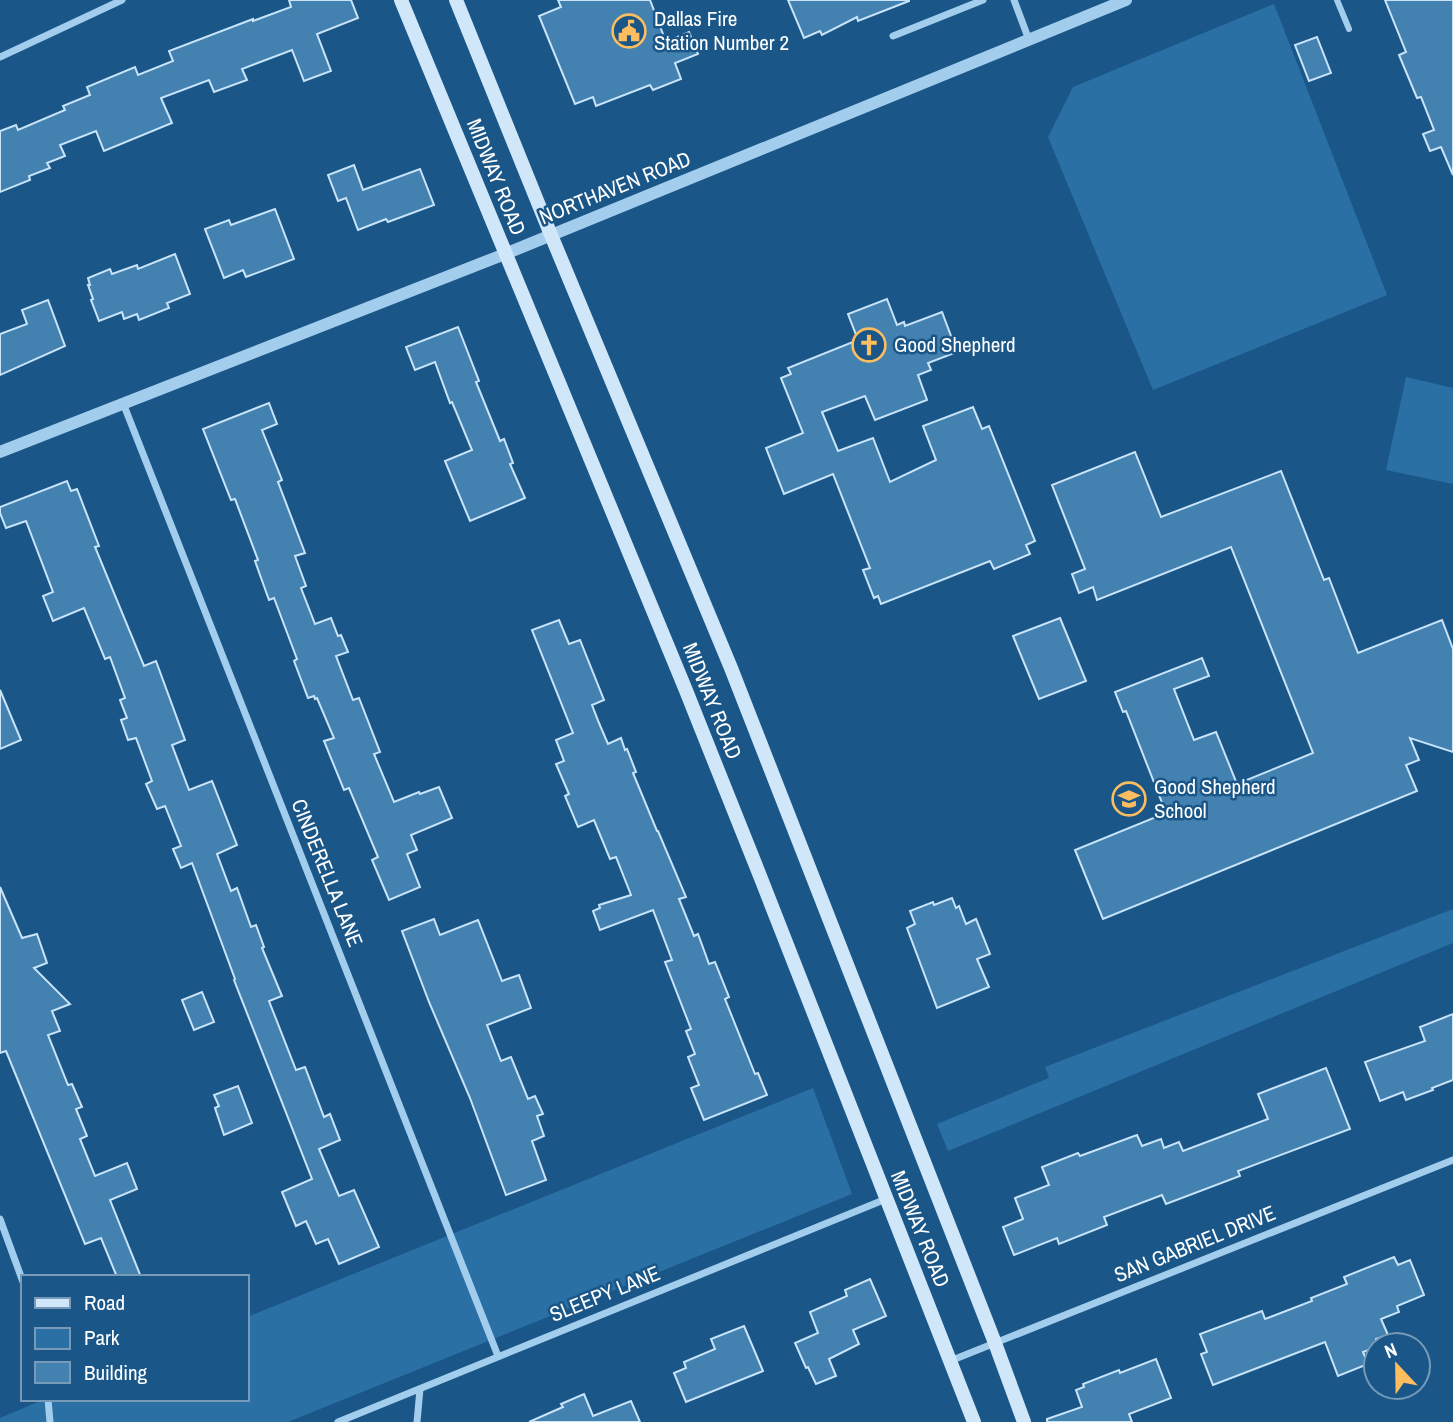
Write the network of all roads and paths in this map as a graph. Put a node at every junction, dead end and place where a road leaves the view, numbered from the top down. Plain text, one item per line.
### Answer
1 (122, 0) edge
2 (401, 0) edge
3 (456, 0) edge
4 (983, 0) edge
5 (1014, 0) edge
6 (1126, 0) edge
7 (1337, 0) edge
8 (1349, 29) dead end
9 (893, 36) dead end
10 (1029, 40) junction
11 (0, 57) edge
12 (551, 235) junction
13 (505, 254) junction
14 (123, 403) junction
15 (0, 452) edge
16 (1453, 1160) edge
17 (886, 1199) junction
18 (0, 1219) edge
19 (21, 1277) edge
20 (995, 1343) junction
21 (498, 1356) junction
22 (950, 1361) junction
23 (419, 1389) junction
24 (48, 1401) edge
25 (50, 1422) edge
26 (338, 1422) edge
27 (417, 1422) edge
28 (974, 1422) edge
29 (1024, 1422) edge

1 - 11 street
2 - 13 main road, MIDWAY ROAD
3 - 12 main road, MIDWAY ROAD
4 - 9 street
5 - 10 street
6 - 10 street, NORTHAVEN ROAD
7 - 8 street
10 - 12 street, NORTHAVEN ROAD
12 - 13 street, NORTHAVEN ROAD
12 - 20 main road, MIDWAY ROAD
13 - 14 street, NORTHAVEN ROAD
13 - 17 main road, MIDWAY ROAD
14 - 15 street, NORTHAVEN ROAD
14 - 21 street, CINDERELLA LANE
16 - 20 street, SAN GABRIEL DRIVE
17 - 21 street, SLEEPY LANE
17 - 22 main road, MIDWAY ROAD
18 - 19 street
20 - 22 street, SAN GABRIEL DRIVE
20 - 29 main road, MIDWAY ROAD
21 - 23 street, SLEEPY LANE
22 - 28 main road, MIDWAY ROAD
23 - 26 street, SLEEPY LANE
23 - 27 street
24 - 25 street

